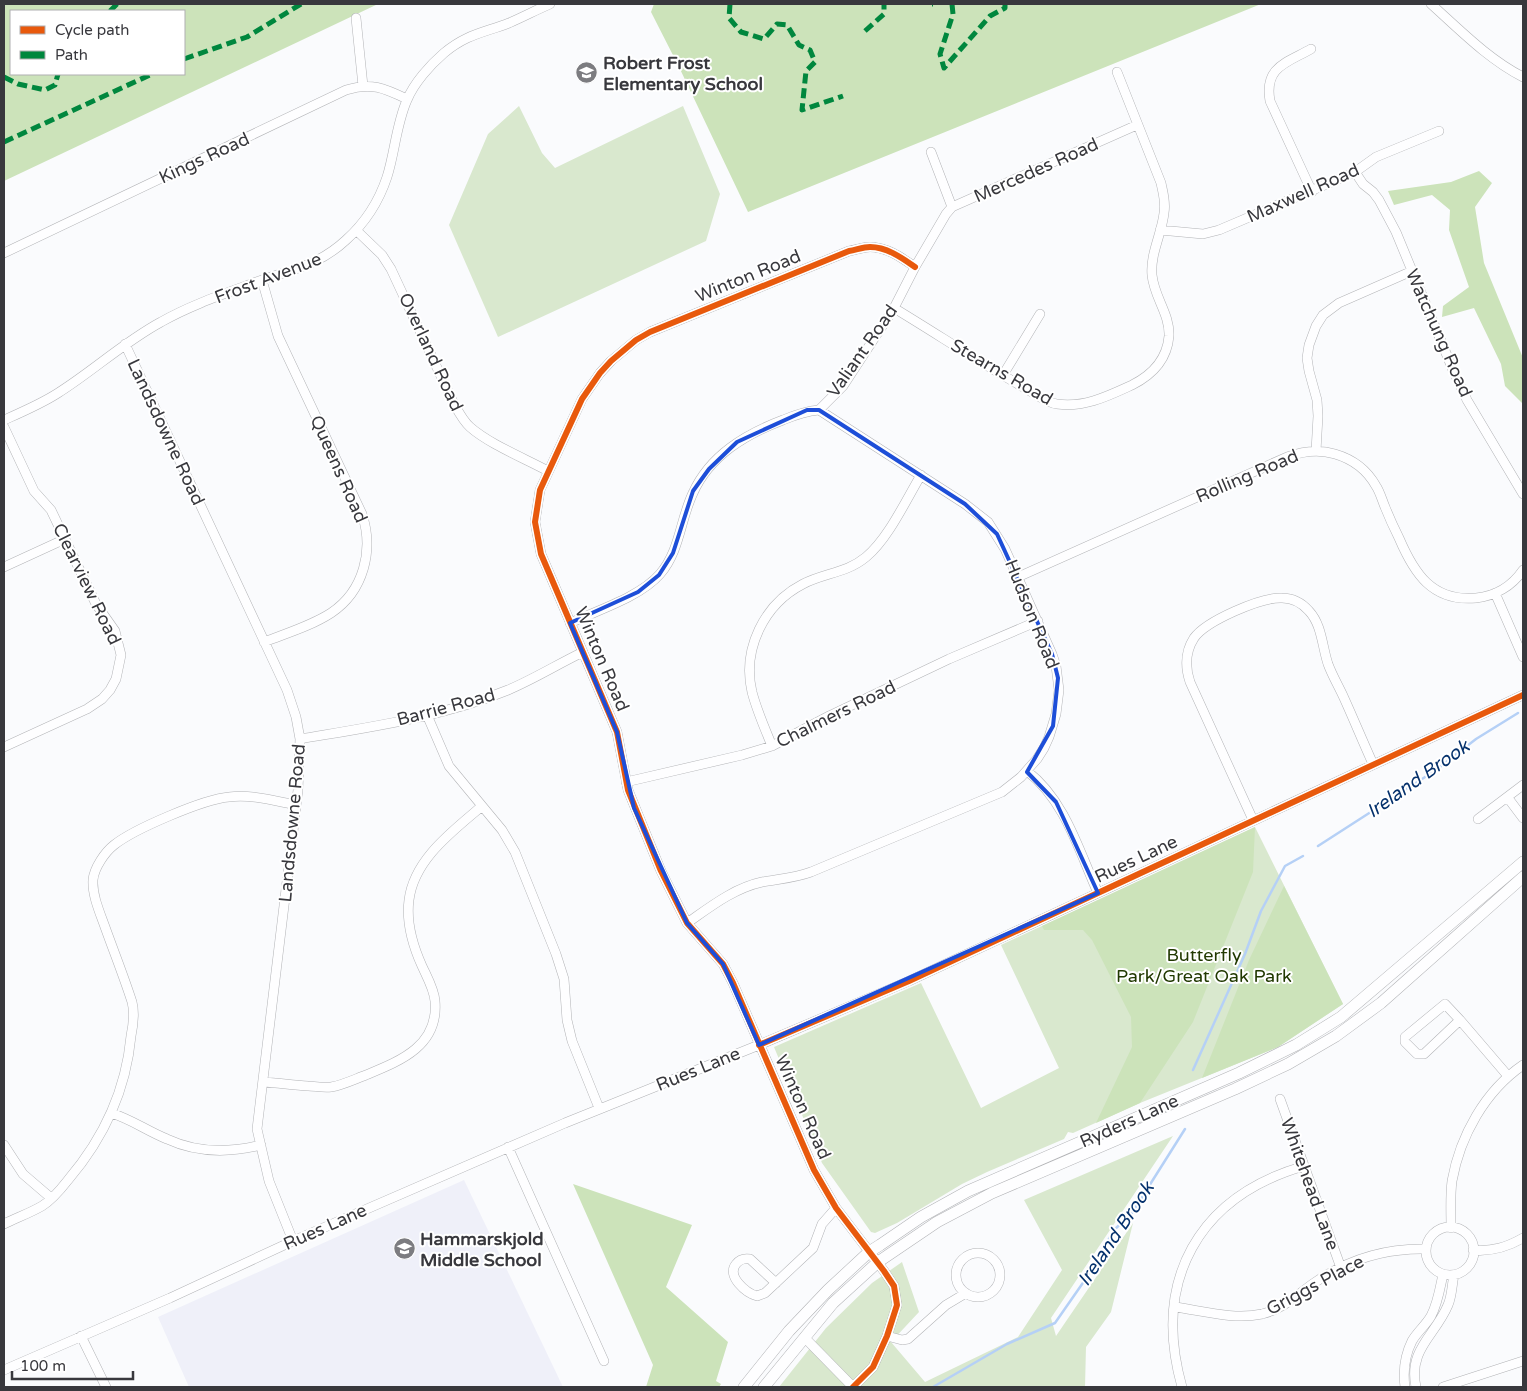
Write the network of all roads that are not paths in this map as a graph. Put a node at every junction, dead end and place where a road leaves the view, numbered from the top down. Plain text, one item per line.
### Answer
1 (550, 4) edge
2 (1431, 4) edge
3 (356, 18) dead end
4 (1311, 49) dead end
5 (1116, 72) dead end
6 (1523, 77) edge
7 (363, 86) junction
8 (407, 99) junction
9 (1137, 125) junction
10 (1439, 131) dead end
11 (930, 152) dead end
12 (1355, 172) junction
13 (1312, 192) junction
14 (952, 207) junction
15 (942, 222) joint
16 (356, 230) junction
17 (1160, 230) junction
18 (4, 253) edge
19 (915, 267) junction
20 (1412, 271) junction
21 (262, 280) junction
22 (894, 308) junction
23 (1040, 314) dead end
24 (125, 344) junction
25 (1004, 375) junction
26 (819, 410) junction
27 (4, 420) edge
28 (4, 427) edge
29 (1316, 451) junction
30 (548, 471) junction
31 (921, 475) junction
32 (1523, 494) edge
33 (65, 539) junction
34 (4, 567) edge
35 (1523, 570) edge
36 (1018, 577) junction
37 (1495, 593) junction
38 (1038, 621) junction
39 (570, 623) junction
40 (264, 642) junction
41 (583, 652) junction
42 (1523, 657) edge
43 (1523, 695) edge
44 (427, 715) junction
45 (300, 739) junction
46 (772, 746) junction
47 (4, 747) edge
48 (1373, 764) junction
49 (1027, 771) junction
50 (626, 782) junction
51 (1523, 785) edge
52 (1508, 798) junction
53 (296, 805) junction
54 (482, 806) junction
55 (1523, 818) edge
56 (1253, 820) junction
57 (1478, 820) dead end
58 (1523, 862) edge
59 (1523, 878) edge
60 (1098, 893) junction
61 (687, 923) junction
62 (1460, 1020) junction
63 (759, 1045) junction
64 (1523, 1065) edge
65 (1508, 1076) junction
66 (263, 1082) junction
67 (1280, 1100) dead end
68 (599, 1108) junction
69 (111, 1113) junction
70 (4, 1145) edge
71 (260, 1145) junction
72 (508, 1147) junction
73 (1304, 1166) junction
74 (51, 1198) junction
75 (836, 1208) junction
76 (4, 1224) edge
77 (1452, 1228) junction
78 (1523, 1238) edge
79 (293, 1241) junction
80 (1426, 1249) junction
81 (1473, 1250) junction
82 (869, 1252) junction
83 (878, 1262) junction
84 (1340, 1268) junction
85 (1443, 1274) junction
86 (1454, 1275) junction
87 (776, 1283) junction
88 (966, 1293) junction
89 (1175, 1307) junction
90 (81, 1336) junction
91 (887, 1336) junction
92 (805, 1338) junction
93 (604, 1361) dead end
94 (1523, 1361) edge
95 (4, 1370) edge
96 (106, 1387) edge
97 (744, 1387) edge
98 (764, 1387) edge
99 (853, 1387) edge
100 (1182, 1387) edge
101 (1405, 1387) edge
102 (1416, 1387) edge
103 (1443, 1387) edge

1 - 8 street, Frost Avenue
2 - 6 street
3 - 7 street
4 - 13 street
5 - 9 street, Stearns Road
7 - 8 street, Kings Road
7 - 18 street, Kings Road
8 - 16 street, Frost Avenue
9 - 14 street, Mercedes Road
9 - 17 street, Stearns Road
10 - 12 street, Maxwell Road
11 - 14 street
12 - 13 street, Maxwell Road
12 - 20 street, Watchung Road
13 - 17 street, Maxwell Road
14 - 15 street, Mercedes Road
15 - 19 street, Valiant Road
16 - 21 street, Frost Avenue
16 - 30 street, Overland Road
17 - 25 street, Stearns Road
19 - 22 street, Valiant Road
19 - 30 street, Winton Road
20 - 29 street
20 - 32 street, Watchung Road
21 - 24 street, Frost Avenue
21 - 40 street, Queens Road
22 - 25 street, Stearns Road
22 - 26 street, Valiant Road
23 - 25 street
24 - 27 street, Frost Avenue
24 - 40 street, Landsdowne Road
26 - 31 street, Hudson Road
26 - 39 street, Valiant Road
28 - 33 street, Clearview Road
29 - 36 street, Rolling Road
29 - 37 street, Rolling Road
30 - 39 street, Winton Road
31 - 36 street, Hudson Road
31 - 46 street
33 - 34 street
33 - 47 street, Clearview Road
35 - 37 street
36 - 38 street, Hudson Road
37 - 42 street
38 - 46 street, Chalmers Road
38 - 49 street, Hudson Road
39 - 41 street, Winton Road
40 - 45 street, Landsdowne Road
41 - 44 street, Barrie Road
41 - 50 street, Winton Road
43 - 48 street, Rues Lane
44 - 45 street, Barrie Road
44 - 54 street
45 - 53 street, Landsdowne Road
46 - 50 street, Chalmers Road
48 - 56 street, Rues Lane
48 - 56 street
49 - 60 street
49 - 61 street, Hudson Road
50 - 61 street, Winton Road
51 - 52 street
52 - 55 street
52 - 57 street
53 - 66 street, Landsdowne Road
53 - 69 street
54 - 66 street
54 - 68 street
56 - 60 street, Rues Lane
58 - 82 main road, Ryders Lane
59 - 83 main road, Ryders Lane
60 - 63 street, Rues Lane
61 - 63 street, Winton Road
62 - 62 street
62 - 65 street
63 - 68 street, Rues Lane
63 - 75 street, Winton Road
64 - 65 street
65 - 77 street
66 - 71 street, Landsdowne Road
67 - 73 street, Whitehead Lane
68 - 72 street, Rues Lane
69 - 71 street
69 - 74 street
70 - 74 street
71 - 79 street, Landsdowne Road
72 - 79 street, Rues Lane
72 - 93 street
73 - 84 street, Whitehead Lane
73 - 89 street
74 - 76 street
75 - 82 street, Winton Road
75 - 87 street
77 - 80 street
77 - 81 street
78 - 81 street
79 - 90 street, Rues Lane
80 - 84 street, Griggs Place
80 - 85 street
81 - 86 street
82 - 83 street, Winton Road
82 - 97 main road, Ryders Lane
83 - 91 street, Winton Road
83 - 92 main road, Ryders Lane
84 - 89 street, Griggs Place
85 - 86 street
85 - 101 street
86 - 102 street
87 - 87 street
88 - 88 street
88 - 91 street
89 - 100 street
90 - 95 street, Rues Lane
90 - 96 street
91 - 99 street, Winton Road
92 - 98 main road, Ryders Lane
92 - 99 street
94 - 103 street

